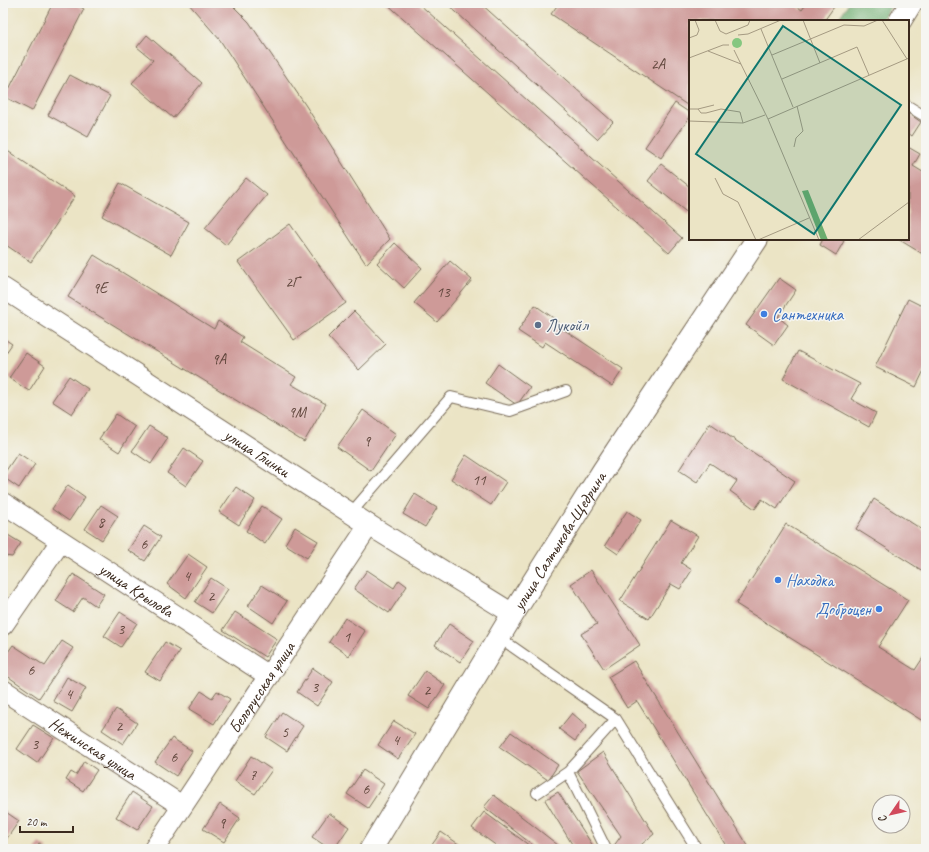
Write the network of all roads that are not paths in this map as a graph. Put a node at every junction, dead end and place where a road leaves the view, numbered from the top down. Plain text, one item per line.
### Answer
1 (911, 3) edge
2 (901, 20) edge
3 (909, 107) edge
4 (926, 117) edge
5 (756, 240) edge
6 (3, 288) edge
7 (566, 391) dead end
8 (3, 503) edge
9 (351, 513) junction
10 (369, 525) junction
11 (61, 541) junction
12 (514, 614) junction
13 (3, 625) edge
14 (500, 638) junction
15 (269, 676) junction
16 (3, 690) edge
17 (616, 719) junction
18 (568, 772) junction
19 (537, 793) dead end
20 (182, 806) junction
21 (154, 849) edge
22 (371, 849) edge
23 (606, 849) edge
24 (697, 849) edge

1 - 2 main road
3 - 4 lane
5 - 12 main road, улица Салтыкова-Щедрина
6 - 9 street, улица Глинки
7 - 9 lane
8 - 11 street, улица Крылова
9 - 10 street, улица Глинки
10 - 12 street, улица Глинки
10 - 15 street, Белорусская улица
11 - 13 street
11 - 15 street, улица Крылова
12 - 14 main road, улица Салтыкова-Щедрина
14 - 17 lane
14 - 22 main road, улица Салтыкова-Щедрина
15 - 20 street, Белорусская улица
16 - 20 street, Нежинская улица
17 - 18 lane
17 - 24 lane
18 - 19 lane
18 - 23 lane
20 - 21 street, Белорусская улица

